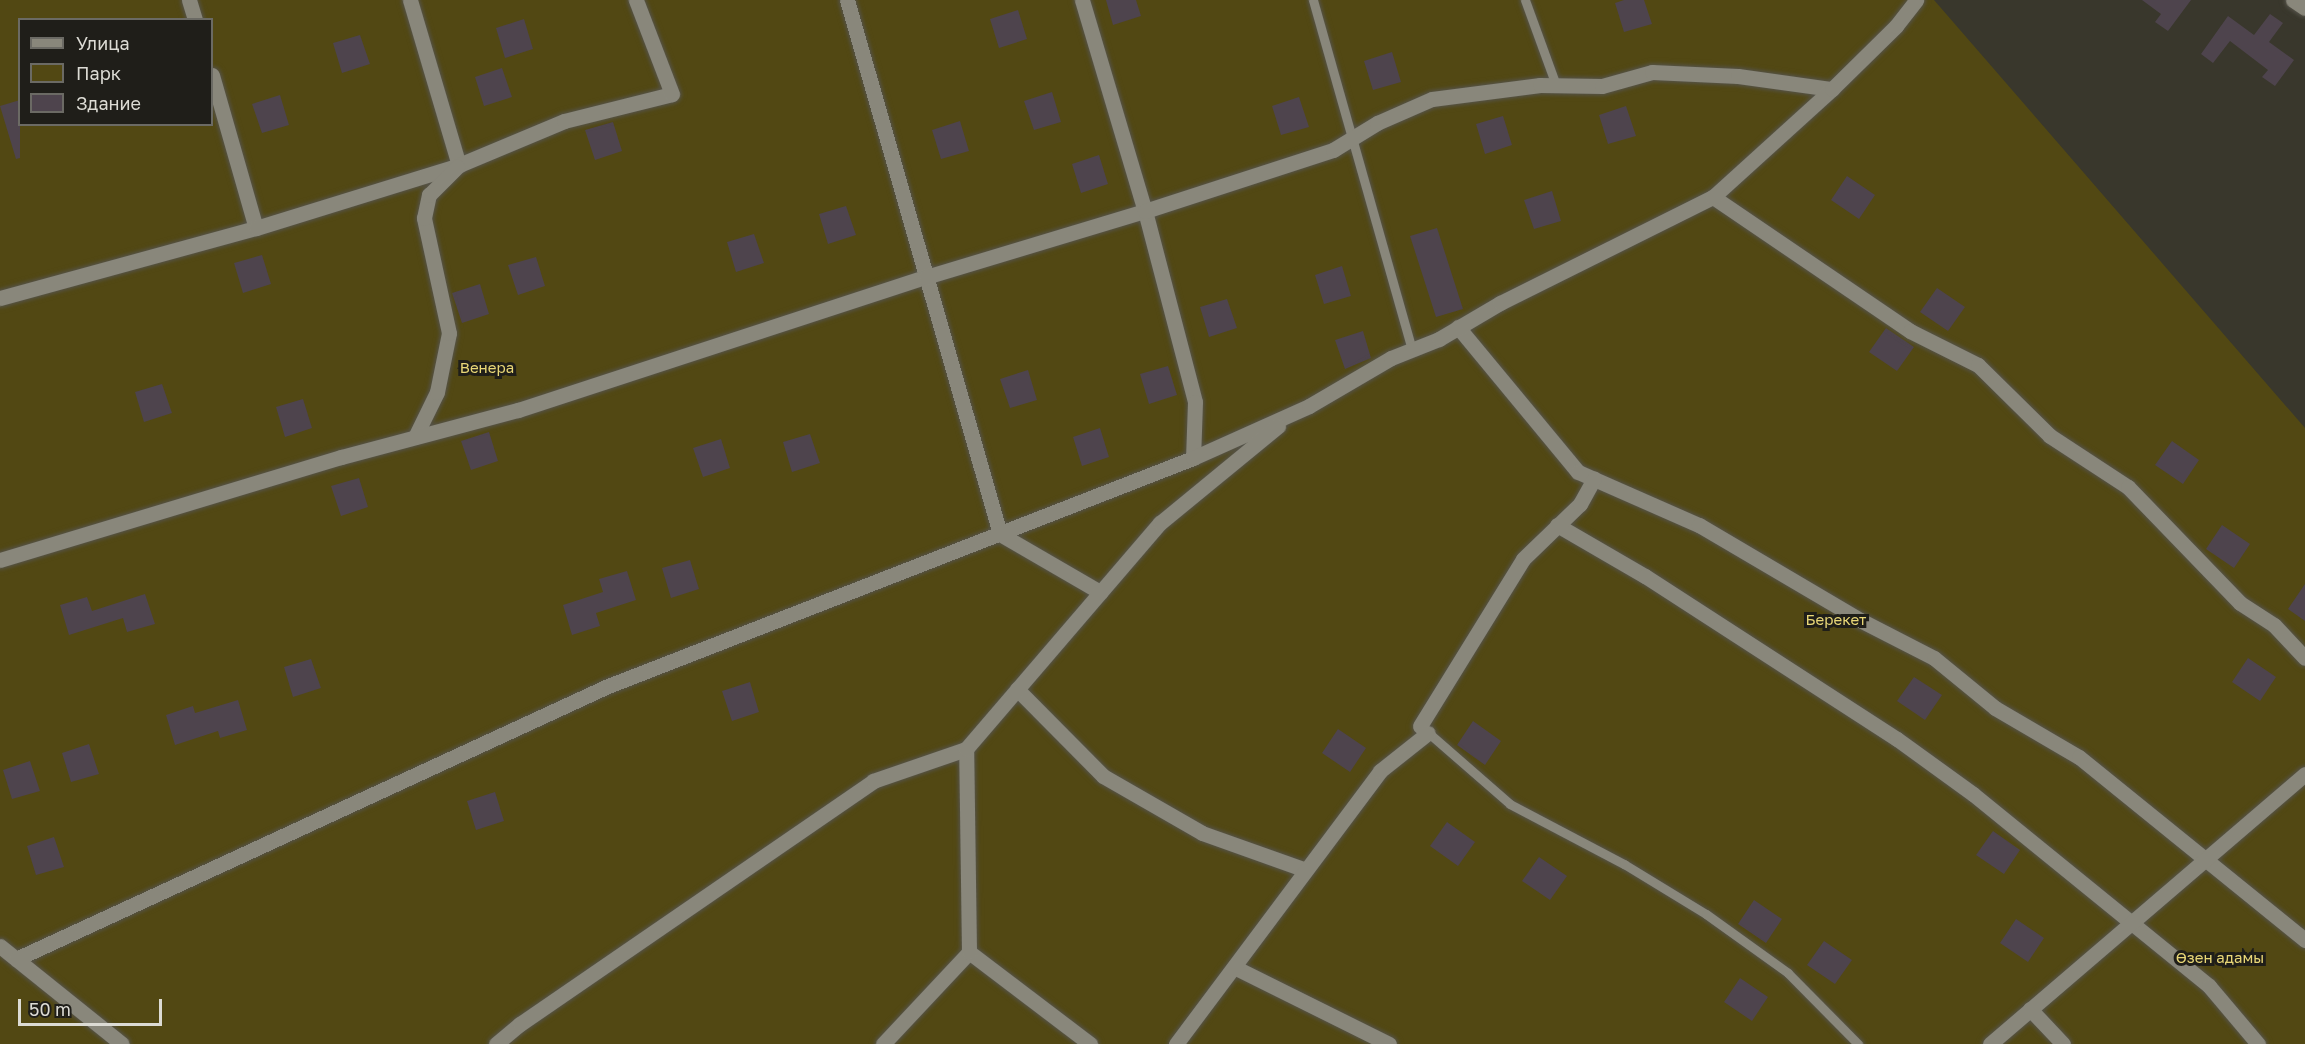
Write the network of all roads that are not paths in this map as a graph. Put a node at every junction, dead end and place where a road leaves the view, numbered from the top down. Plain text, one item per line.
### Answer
1 (189, 0) edge
2 (410, 0) edge
3 (636, 0) edge
4 (847, 0) edge
5 (1082, 0) edge
6 (1313, 0) edge
7 (1525, 0) edge
8 (1916, 0) edge
9 (2293, 0) edge
10 (2305, 8) edge
11 (194, 18) edge
12 (213, 78) edge
13 (1556, 85) junction
14 (1832, 89) junction
15 (1352, 138) junction
16 (459, 165) junction
17 (1713, 197) junction
18 (1145, 211) junction
19 (256, 228) junction
20 (926, 276) junction
21 (0, 298) edge
22 (1458, 327) junction
23 (1412, 350) junction
24 (1295, 412) junction
25 (415, 437) junction
26 (1193, 458) junction
27 (1594, 478) junction
28 (1557, 525) junction
29 (1000, 534) junction
30 (0, 560) edge
31 (1100, 592) junction
32 (2305, 658) edge
33 (1017, 689) junction
34 (1424, 729) junction
35 (966, 749) junction
36 (2305, 774) edge
37 (2205, 859) junction
38 (1306, 870) junction
39 (2132, 921) junction
40 (2305, 940) edge
41 (0, 946) edge
42 (969, 952) junction
43 (16, 959) junction
44 (1234, 967) junction
45 (2030, 1009) junction
46 (122, 1044) edge
47 (496, 1044) edge
48 (883, 1044) edge
49 (1090, 1044) edge
50 (1176, 1044) edge
51 (1389, 1044) edge
52 (1858, 1044) edge
53 (1990, 1044) edge
54 (2063, 1044) edge
55 (2258, 1044) edge

1 - 11 street
2 - 16 street
3 - 16 street
4 - 20 street
5 - 18 street
6 - 15 lane
7 - 13 lane
8 - 14 street
9 - 10 street
12 - 19 street
13 - 14 street
13 - 15 street
14 - 17 street
15 - 18 street
15 - 23 lane
16 - 19 street
16 - 25 street
17 - 22 street
17 - 32 street
18 - 20 street
18 - 26 street
19 - 21 street
20 - 25 street
20 - 29 street
22 - 23 street
22 - 27 street
23 - 24 street
24 - 26 street
24 - 31 street
25 - 30 street
26 - 29 street
27 - 28 street
27 - 37 street
28 - 34 street
28 - 39 street
29 - 31 street
29 - 43 street
31 - 33 street
33 - 35 street
33 - 38 street
34 - 38 street
34 - 52 lane
35 - 42 street
35 - 47 street
36 - 37 street
37 - 39 street
37 - 40 street
38 - 44 street
39 - 45 street
39 - 55 street
41 - 43 street
42 - 48 street
42 - 49 street
43 - 46 street
44 - 50 street
44 - 51 street
45 - 53 street
45 - 54 street

